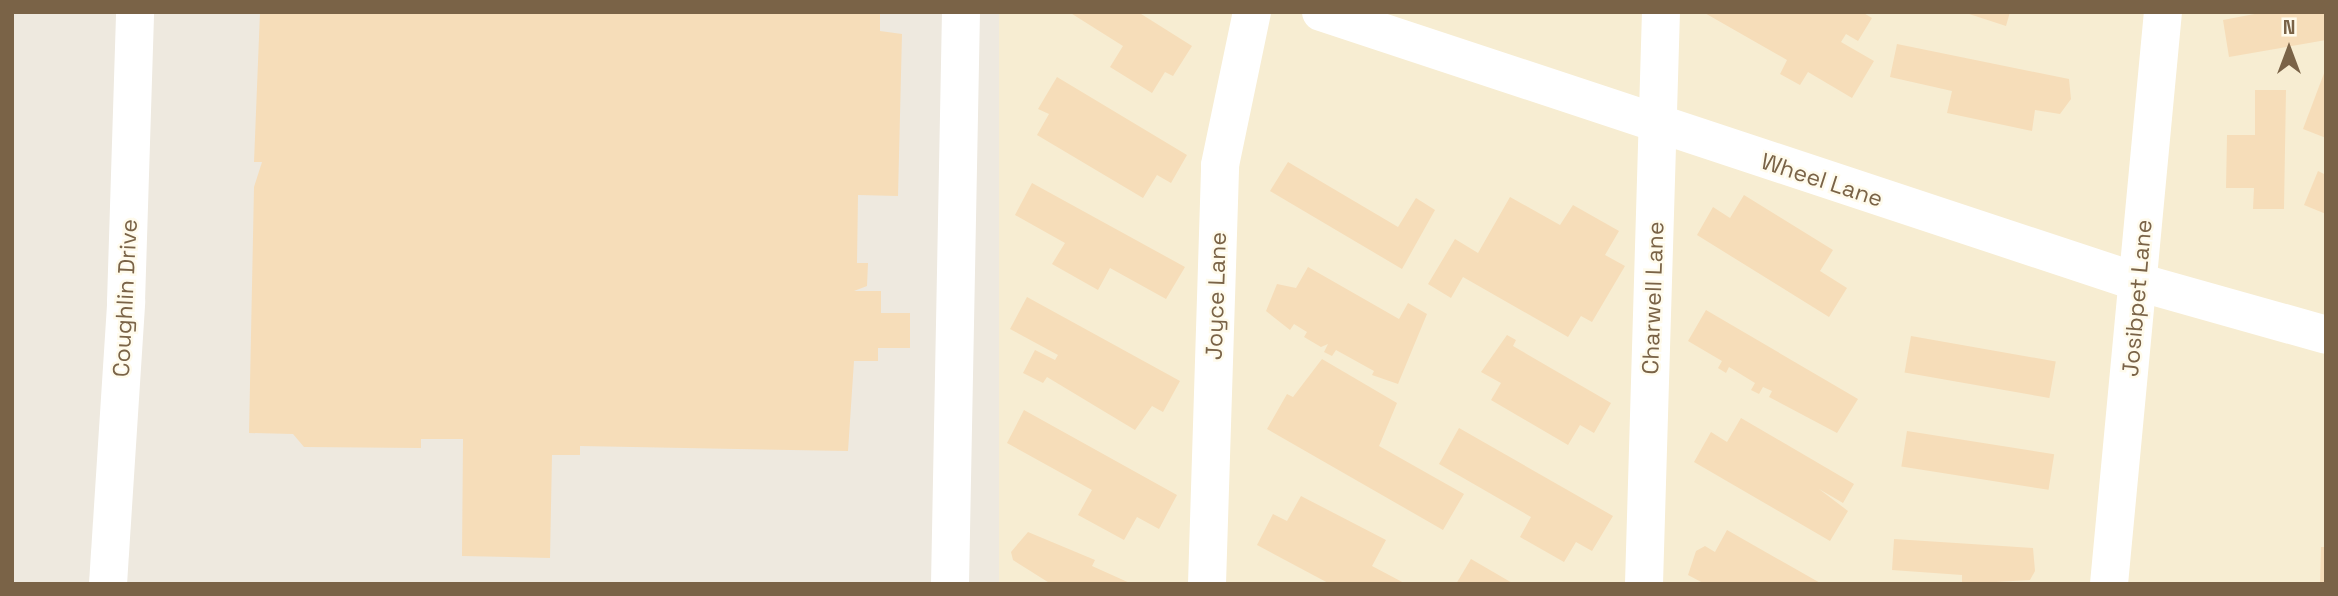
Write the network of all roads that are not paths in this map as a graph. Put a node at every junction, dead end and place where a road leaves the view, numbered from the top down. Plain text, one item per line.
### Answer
1 (135, 12) edge
2 (961, 12) edge
3 (1252, 12) edge
4 (1321, 12) edge
5 (1661, 12) edge
6 (2164, 12) edge
7 (1658, 127) junction
8 (2138, 282) junction
9 (2326, 335) edge
10 (108, 584) edge
11 (950, 584) edge
12 (1208, 584) edge
13 (1644, 584) edge
14 (2109, 584) edge

1 - 10 street, Coughlin Drive
2 - 11 street
3 - 12 street, Joyce Lane
4 - 7 street, Wheel Lane
5 - 7 street, Charwell Lane
6 - 8 street, Josibpet Lane
7 - 8 street, Wheel Lane
7 - 13 street, Charwell Lane
8 - 9 street, Wheel Lane
8 - 14 street, Josibpet Lane

